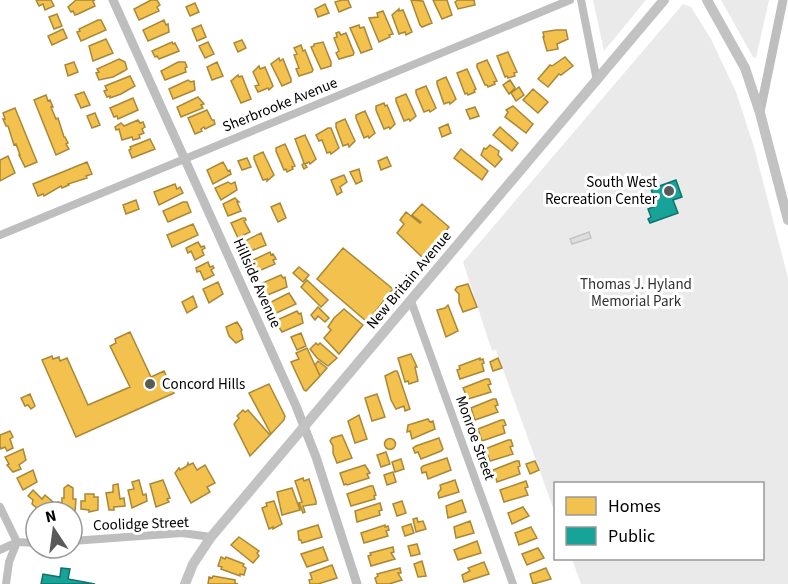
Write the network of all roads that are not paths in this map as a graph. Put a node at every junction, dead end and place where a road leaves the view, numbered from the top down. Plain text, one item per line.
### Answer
1 (113, 0) edge
2 (570, 0) edge
3 (581, 0) edge
4 (664, 0) edge
5 (706, 0) edge
6 (783, 0) edge
7 (597, 81) junction
8 (760, 113) junction
9 (185, 159) junction
10 (788, 220) edge
11 (0, 235) edge
12 (411, 301) junction
13 (304, 426) junction
14 (0, 507) edge
15 (211, 537) junction
16 (84, 540) edge
17 (17, 542) junction
18 (24, 542) edge
19 (0, 550) edge
20 (6, 584) edge
21 (186, 584) edge
22 (357, 584) edge
23 (513, 584) edge

1 - 9 street, Hillside Avenue
2 - 9 street, Sherbrooke Avenue
3 - 7 street
4 - 7 main road, New Britain Avenue
5 - 8 main road
6 - 8 street
7 - 12 main road, New Britain Avenue
8 - 10 main road
9 - 11 street, Sherbrooke Avenue
9 - 13 street, Hillside Avenue
12 - 13 main road, New Britain Avenue
12 - 23 street, Monroe Street
13 - 15 main road, New Britain Avenue
13 - 22 street, Hillside Avenue
14 - 17 street
15 - 16 street, Coolidge Street
15 - 21 main road, New Britain Avenue
17 - 18 street
17 - 19 street
17 - 20 street

